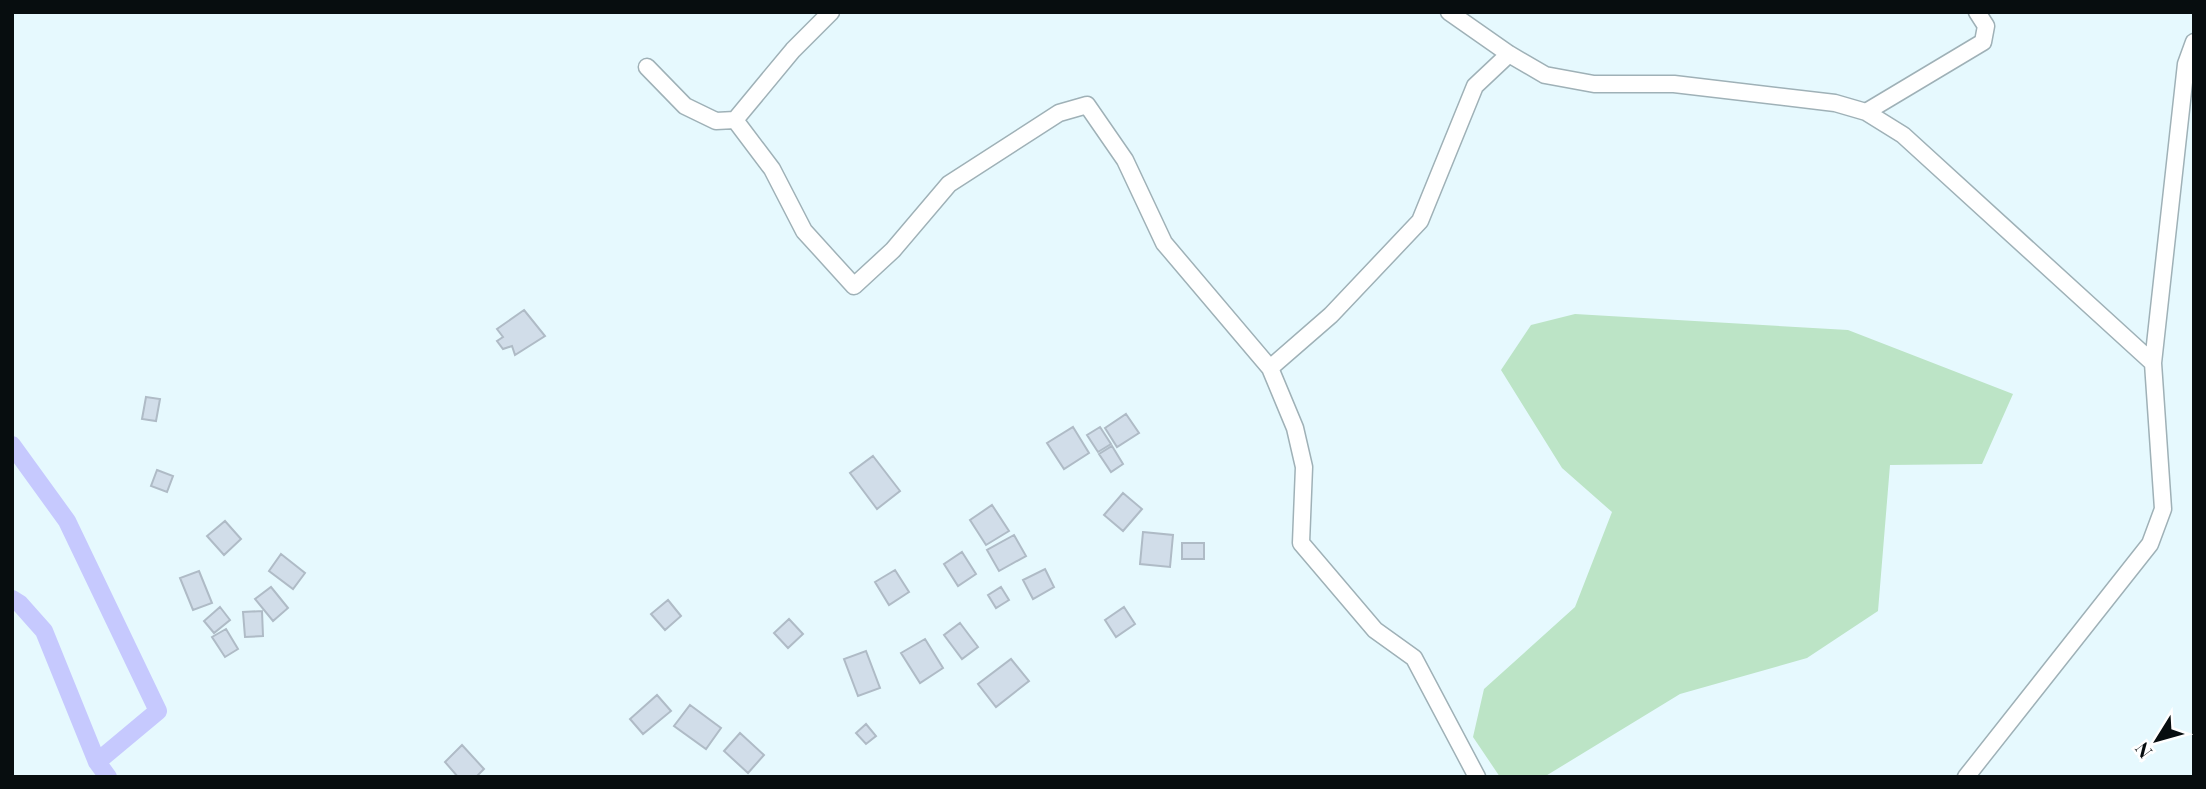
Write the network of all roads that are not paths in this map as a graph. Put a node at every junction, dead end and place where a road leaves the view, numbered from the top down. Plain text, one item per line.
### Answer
1 (831, 12) edge
2 (1449, 12) edge
3 (1977, 12) edge
4 (2194, 42) edge
5 (1508, 54) junction
6 (648, 67) dead end
7 (1866, 112) junction
8 (735, 120) junction
9 (2153, 363) junction
10 (1270, 368) junction
11 (1477, 777) edge
12 (1965, 777) edge

1 - 8 street
2 - 5 street
3 - 7 street
4 - 9 street
5 - 7 street
5 - 10 street
6 - 8 street
7 - 9 street
8 - 10 street
9 - 12 street
10 - 11 street

